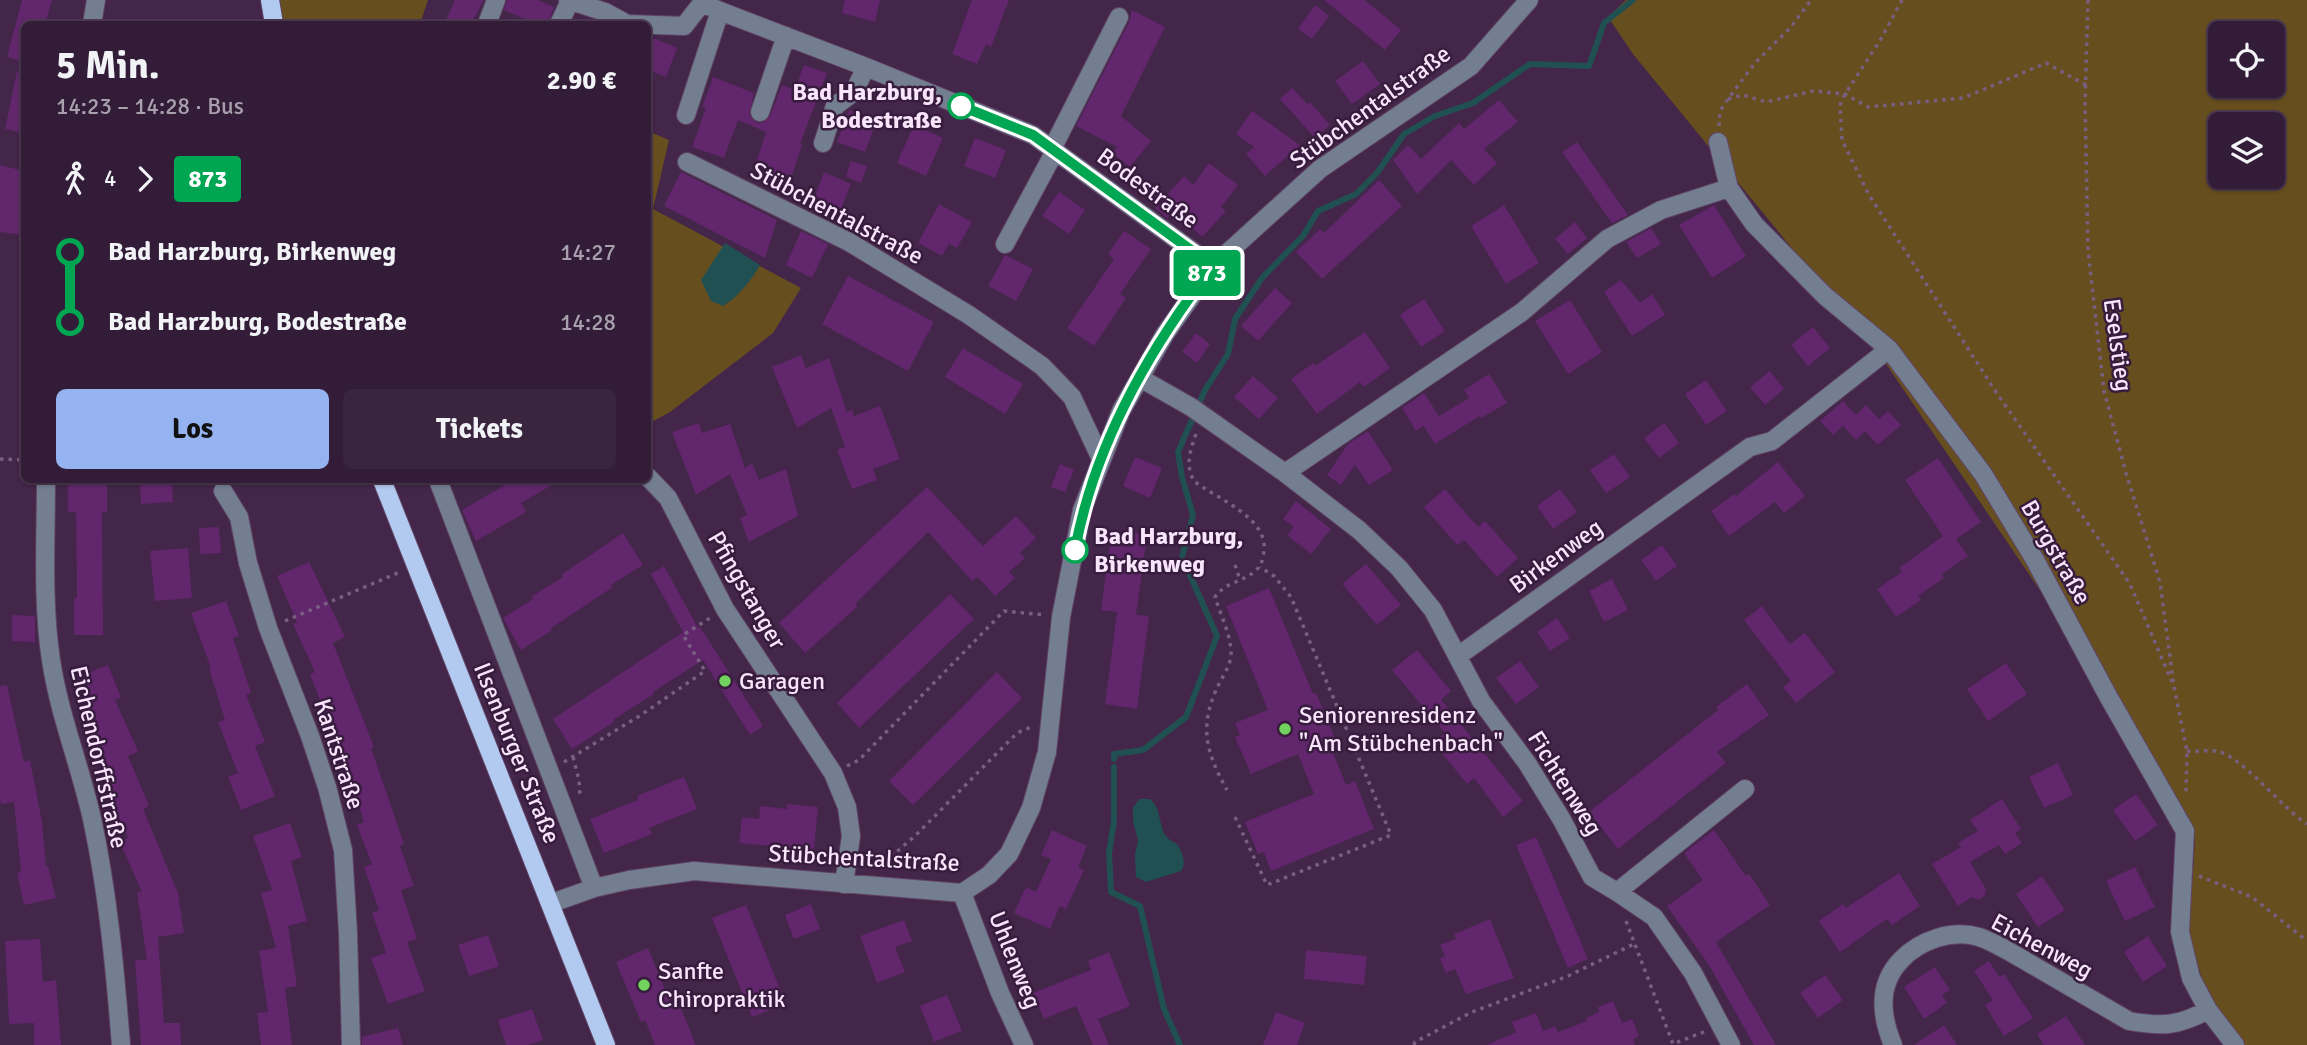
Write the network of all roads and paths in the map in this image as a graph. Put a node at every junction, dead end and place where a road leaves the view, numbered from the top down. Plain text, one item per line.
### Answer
1 (96, 0) edge
2 (270, 0) edge
3 (496, 0) edge
4 (569, 0) edge
5 (1529, 0) edge
6 (1811, 0) edge
7 (1902, 0) edge
8 (2088, 0) edge
9 (702, 2) edge
10 (720, 11) junction
11 (1119, 17) dead end
12 (92, 21) edge
13 (274, 21) edge
14 (488, 21) edge
15 (560, 21) edge
16 (622, 21) edge
17 (651, 25) edge
18 (786, 36) junction
19 (866, 67) junction
20 (2086, 85) junction
21 (1845, 93) junction
22 (1728, 99) junction
23 (760, 112) dead end
24 (686, 115) dead end
25 (1718, 142) joint
26 (822, 143) dead end
27 (1054, 150) junction
28 (687, 162) dead end
29 (1729, 188) junction
30 (1005, 244) dead end
31 (1213, 266) junction
32 (1889, 349) junction
33 (1140, 378) junction
34 (1199, 413) junction
35 (0, 459) edge
36 (1101, 459) junction
37 (21, 460) edge
38 (1285, 473) junction
39 (651, 480) edge
40 (46, 483) edge
41 (383, 483) edge
42 (439, 483) edge
43 (223, 491) dead end
44 (415, 565) junction
45 (1235, 565) dead end
46 (1260, 567) junction
47 (1240, 580) junction
48 (724, 608) junction
49 (1061, 617) junction
50 (268, 628) junction
51 (1458, 656) junction
52 (2174, 687) junction
53 (1052, 718) junction
54 (550, 770) junction
55 (833, 773) junction
56 (1745, 789) dead end
57 (1227, 790) dead end
58 (1235, 817) dead end
59 (2307, 824) edge
60 (2183, 869) junction
61 (850, 885) junction
62 (594, 888) junction
63 (1617, 892) junction
64 (962, 893) junction
65 (552, 904) junction
66 (1629, 932) dead end
67 (2307, 941) edge
68 (1634, 944) junction
69 (2208, 1010) junction
70 (1689, 1038) dead end
71 (121, 1045) edge
72 (351, 1045) edge
73 (607, 1045) edge
74 (1024, 1045) edge
75 (1414, 1045) edge
76 (1731, 1045) edge
77 (1893, 1045) edge
78 (2235, 1045) edge

1 - 12 street
2 - 13 main road
3 - 14 street
4 - 15 street
4 - 16 street
5 - 31 street, Stübchentalstraße
6 - 22 path
7 - 21 path
8 - 20 path, Eselstieg
9 - 10 street, Bodestraße
9 - 17 street
10 - 18 street, Bodestraße
10 - 24 street
11 - 27 street
18 - 19 street, Bodestraße
18 - 23 street
19 - 26 street
19 - 27 street, Bodestraße
20 - 21 path
20 - 52 path, Eselstieg
21 - 22 path
21 - 52 path
22 - 25 path
25 - 29 street, Burgstraße
27 - 30 street
27 - 31 street, Bodestraße
28 - 36 street, Stübchentalstraße
29 - 32 street, Burgstraße
29 - 38 street
31 - 33 street, Stübchentalstraße
32 - 51 street, Birkenweg
32 - 60 street, Burgstraße
33 - 34 street
33 - 36 street, Stübchentalstraße
34 - 38 street
34 - 46 path
35 - 37 path
36 - 49 street, Stübchentalstraße
38 - 51 street
39 - 48 street, Pfingstanger
40 - 71 street, Eichendorffstraße
41 - 44 main road, Ilsenburger Straße
42 - 54 street
43 - 50 street, Kantstraße
44 - 50 path
44 - 65 main road, Ilsenburger Straße
45 - 47 path
46 - 47 path
46 - 58 path
47 - 57 path
48 - 54 path
48 - 55 street, Pfingstanger
49 - 53 street, Stübchentalstraße
49 - 55 path
50 - 72 street, Kantstraße
51 - 63 street, Fichtenweg
52 - 59 path
53 - 61 path
53 - 64 street, Stübchentalstraße
54 - 62 street
55 - 61 street, Pfingstanger
56 - 63 street
60 - 67 path
60 - 69 street, Burgstraße
61 - 62 street, Stübchentalstraße
61 - 64 street, Stübchentalstraße
62 - 65 street, Stübchentalstraße
63 - 76 street, Fichtenweg
64 - 74 street, Uhlenweg
65 - 73 main road, Ilsenburger Straße
66 - 68 path
68 - 70 path
68 - 75 path
69 - 77 street, Eichenweg
69 - 78 street, Burgstraße

